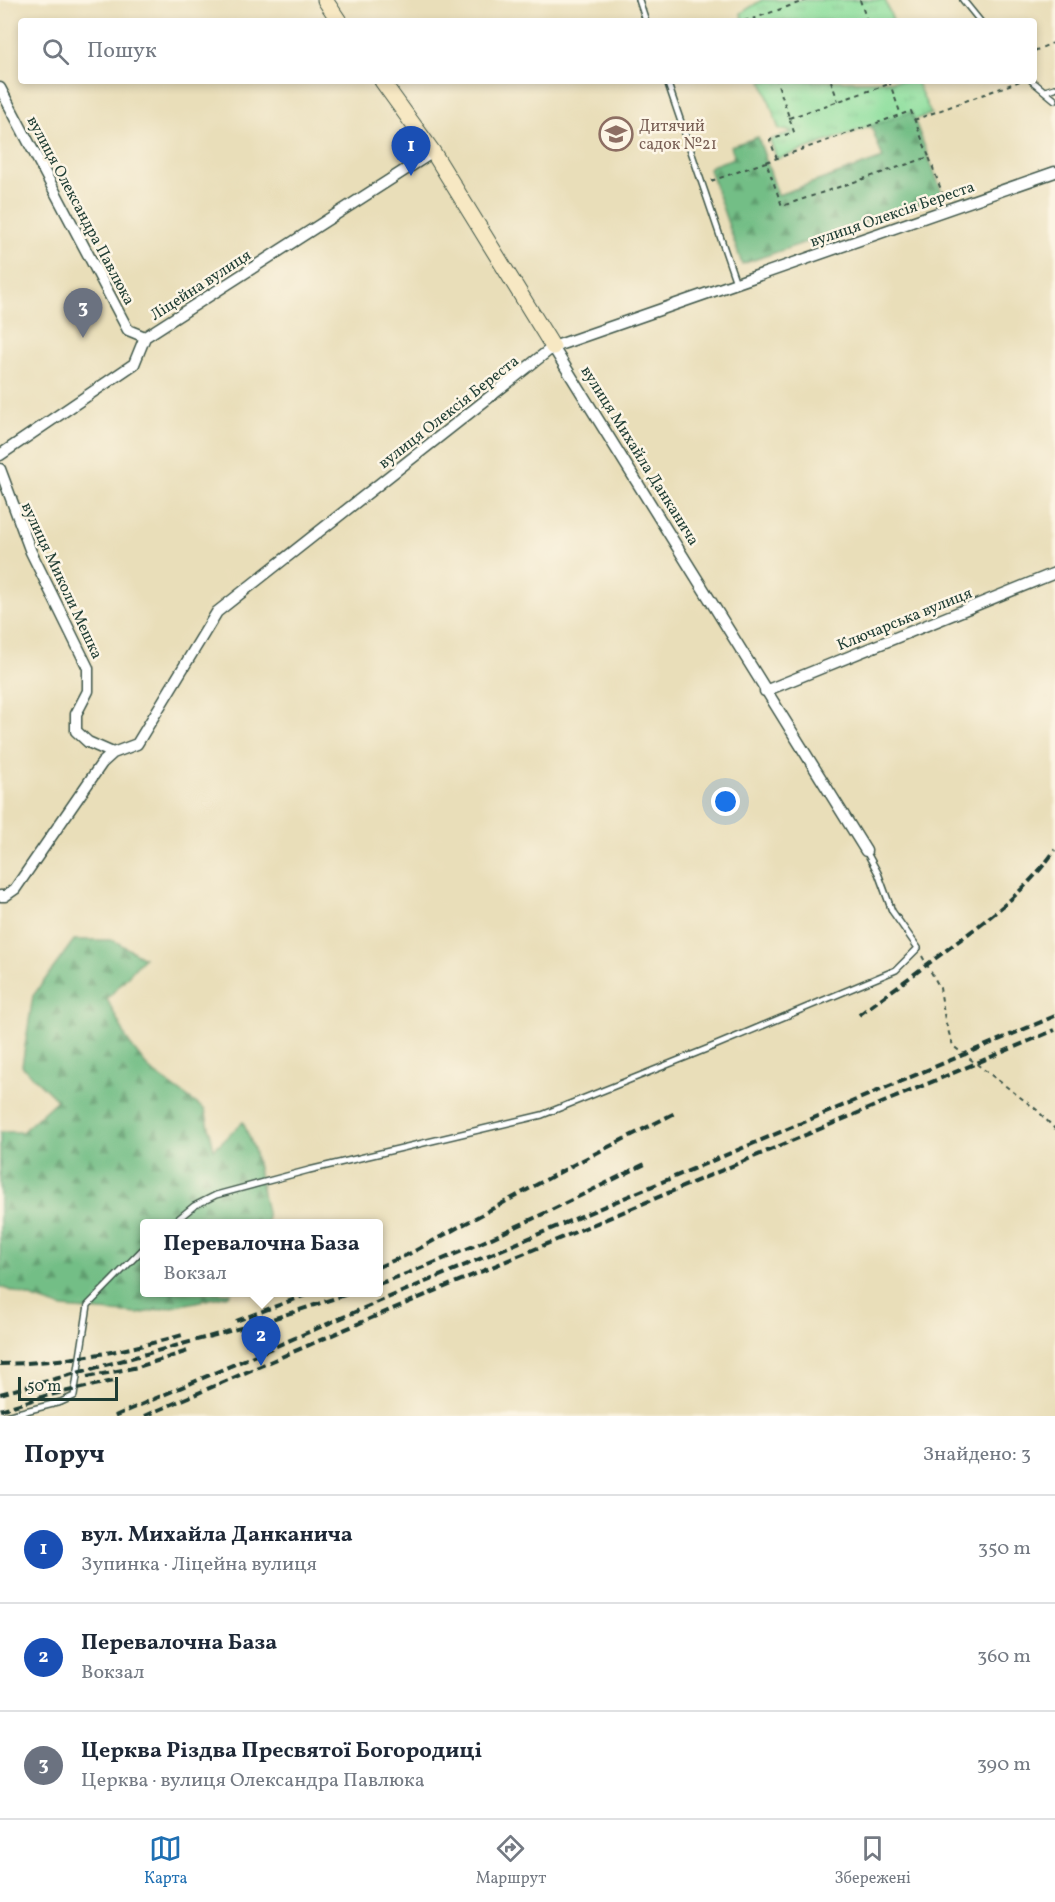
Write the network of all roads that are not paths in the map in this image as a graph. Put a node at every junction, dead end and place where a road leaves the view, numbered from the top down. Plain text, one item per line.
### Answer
1 (325, 0) edge
2 (639, 0) edge
3 (963, 0) edge
4 (337, 18) edge
5 (645, 18) edge
6 (978, 18) edge
7 (384, 84) edge
8 (668, 84) edge
9 (1036, 84) edge
10 (0, 88) edge
11 (1055, 88) edge
12 (1045, 92) junction
13 (1055, 100) edge
14 (433, 152) junction
15 (1055, 172) edge
16 (736, 283) junction
17 (145, 337) junction
18 (553, 347) junction
19 (0, 455) edge
20 (0, 469) edge
21 (1055, 573) edge
22 (765, 691) junction
23 (112, 753) junction
24 (866, 851) joint
25 (0, 896) edge
26 (178, 1219) edge
27 (140, 1252) edge
28 (6, 1416) edge

1 - 4 street
2 - 5 lane
3 - 6 lane
7 - 14 street, вулиця Михайла Данканича
8 - 16 lane
9 - 12 lane
10 - 17 street, вулиця Олександра Павлюка
11 - 12 lane
12 - 13 lane
14 - 17 street, Ліцейна вулиця
14 - 18 street, вулиця Михайла Данканича
15 - 16 street, вулиця Олексія Береста
16 - 18 street, вулиця Олексія Береста
17 - 19 street, Ліцейна вулиця
18 - 22 street, вулиця Михайла Данканича
18 - 23 street, вулиця Олексія Береста
20 - 23 street, вулиця Миколи Мешка
21 - 22 street, Ключарська вулиця
22 - 24 street, вулиця Михайла Данканича
23 - 25 street, вулиця Олексія Береста
24 - 26 lane
27 - 28 lane

